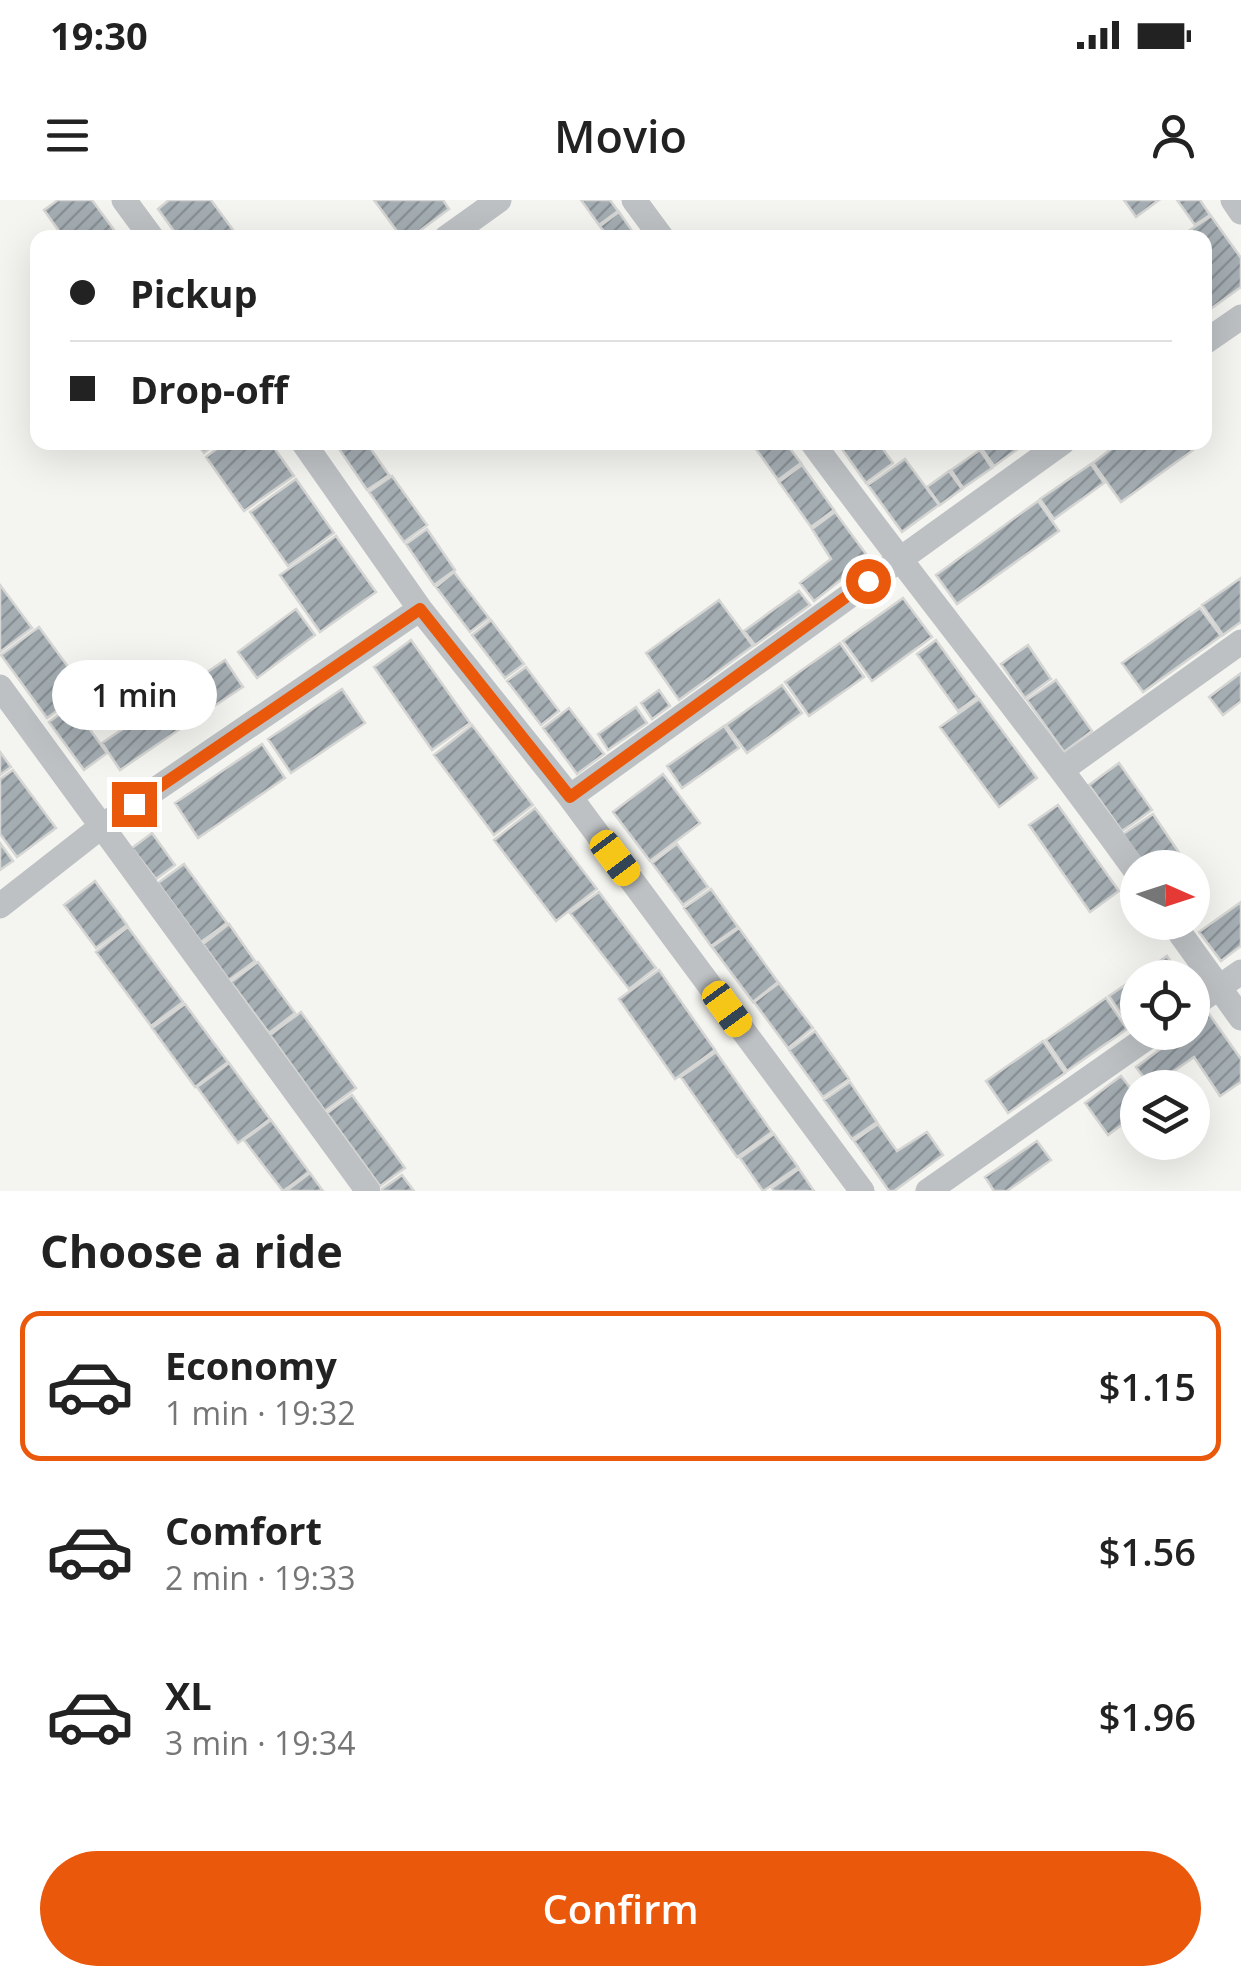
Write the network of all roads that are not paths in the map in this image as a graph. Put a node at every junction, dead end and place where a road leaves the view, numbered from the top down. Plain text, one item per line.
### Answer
1 (124, 200) edge
2 (499, 200) edge
3 (634, 200) edge
4 (1233, 200) edge
5 (469, 208) edge
6 (1241, 212) edge
7 (146, 230) edge
8 (452, 230) edge
9 (656, 230) edge
10 (1241, 317) edge
11 (1212, 337) edge
12 (309, 450) edge
13 (818, 450) edge
14 (1053, 450) edge
15 (898, 560) junction
16 (420, 609) junction
17 (1241, 642) edge
18 (0, 686) edge
19 (1063, 768) junction
20 (570, 797) junction
21 (102, 826) junction
22 (1121, 850) edge
23 (0, 906) edge
24 (1185, 940) edge
25 (1241, 972) edge
26 (1219, 988) junction
27 (1210, 994) edge
28 (1241, 1018) edge
29 (1129, 1050) edge
30 (368, 1191) edge
31 (862, 1191) edge
32 (928, 1191) edge

1 - 7 street
2 - 5 street
3 - 9 street
4 - 6 street
5 - 8 street
10 - 11 street
12 - 16 street
13 - 15 street
14 - 15 street
15 - 19 street
15 - 20 street
16 - 20 street
16 - 21 street
17 - 19 street
18 - 21 street
19 - 22 street
20 - 31 street
21 - 23 street
21 - 30 street
24 - 26 street
25 - 26 street
26 - 27 street
26 - 28 street
29 - 32 street

